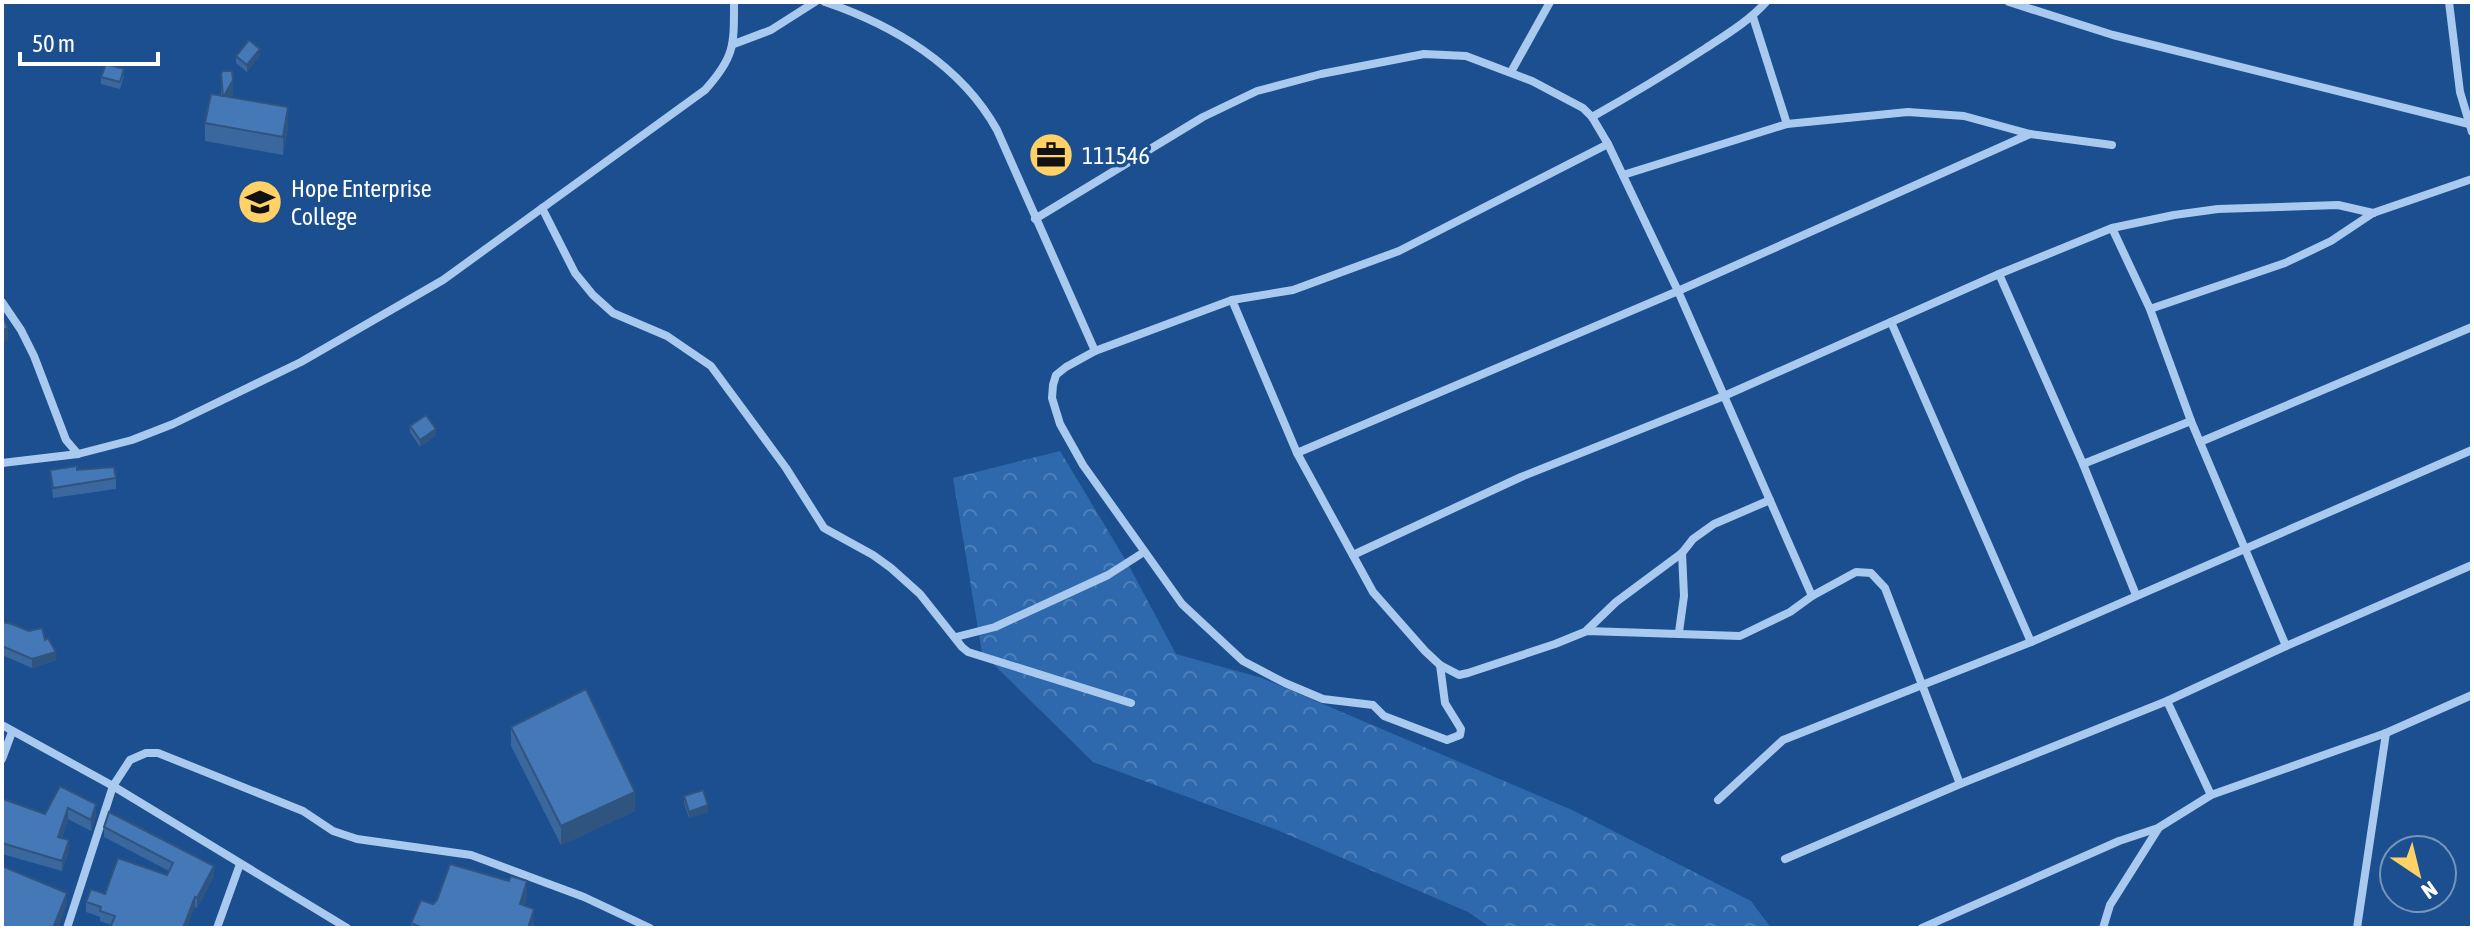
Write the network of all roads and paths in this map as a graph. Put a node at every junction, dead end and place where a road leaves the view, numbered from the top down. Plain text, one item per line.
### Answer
1 (734, 2) edge
2 (815, 2) edge
3 (825, 2) edge
4 (1550, 2) edge
5 (1766, 2) edge
6 (2009, 2) edge
7 (2446, 3) edge
8 (1753, 17) junction
9 (734, 44) junction
10 (1511, 72) junction
11 (1592, 117) junction
12 (1787, 124) junction
13 (2470, 128) edge
14 (2030, 134) junction
15 (1608, 144) junction
16 (2112, 145) dead end
17 (1623, 175) junction
18 (2472, 179) edge
19 (542, 208) junction
20 (2373, 213) junction
21 (1035, 219) junction
22 (2112, 228) junction
23 (1999, 274) junction
24 (1678, 291) junction
25 (1232, 300) junction
26 (2, 302) edge
27 (2150, 309) junction
28 (1891, 322) junction
29 (2472, 327) edge
30 (1095, 351) junction
31 (1724, 396) junction
32 (2191, 421) junction
33 (2200, 442) junction
34 (2472, 450) edge
35 (1297, 453) junction
36 (78, 454) junction
37 (2, 463) edge
38 (2083, 464) junction
39 (1770, 500) junction
40 (2246, 548) junction
41 (1144, 552) junction
42 (1682, 553) junction
43 (1353, 555) junction
44 (2472, 565) edge
45 (2136, 595) junction
46 (1812, 596) junction
47 (1587, 631) junction
48 (1679, 632) junction
49 (956, 637) junction
50 (2031, 642) junction
51 (2286, 646) junction
52 (1440, 665) junction
53 (1923, 686) junction
54 (2472, 695) edge
55 (2167, 701) junction
56 (1131, 703) dead end
57 (2, 725) edge
58 (12, 732) junction
59 (2386, 733) junction
60 (2, 759) edge
61 (1960, 784) junction
62 (113, 786) junction
63 (2211, 795) junction
64 (1718, 800) dead end
65 (2158, 828) junction
66 (1785, 859) dead end
67 (240, 864) junction
68 (67, 928) edge
69 (217, 928) edge
70 (347, 928) edge
71 (650, 928) edge
72 (1922, 928) edge
73 (2103, 928) edge
74 (2357, 928) edge

1 - 9 street
2 - 9 street
3 - 21 street
4 - 10 street
5 - 8 street
6 - 13 street
7 - 13 street
8 - 11 street
8 - 12 street
9 - 19 street
10 - 11 street
10 - 21 street
11 - 15 street
12 - 14 street
12 - 17 street
14 - 16 street
14 - 24 street
15 - 17 street
15 - 25 street
17 - 24 street
18 - 20 street
19 - 36 street
19 - 49 street
20 - 22 street
20 - 27 street
21 - 30 street
22 - 23 street
22 - 27 street
23 - 28 street
23 - 38 street
24 - 31 street
24 - 35 street
25 - 30 street
25 - 35 street
26 - 36 street
27 - 32 street
28 - 31 street
28 - 50 street
29 - 33 street
30 - 41 street
31 - 39 street
31 - 43 street
32 - 33 street
32 - 38 street
33 - 40 street
34 - 40 street
35 - 43 street
36 - 37 street
38 - 45 street
39 - 42 street
39 - 46 street
40 - 45 street
40 - 51 street
41 - 49 street
41 - 52 street
42 - 47 street
42 - 48 street
43 - 52 street
44 - 51 street
45 - 50 street
46 - 48 street
46 - 53 street
47 - 48 street
47 - 52 street
49 - 56 street
50 - 53 street
51 - 55 street
53 - 61 street
53 - 64 street
54 - 59 street
55 - 61 street
55 - 63 street
57 - 58 street
58 - 60 street
58 - 62 street
59 - 63 street
59 - 74 street
61 - 66 street
62 - 67 street
62 - 68 street
62 - 71 street
63 - 65 street
65 - 72 street
65 - 73 street
67 - 69 street
67 - 70 street

